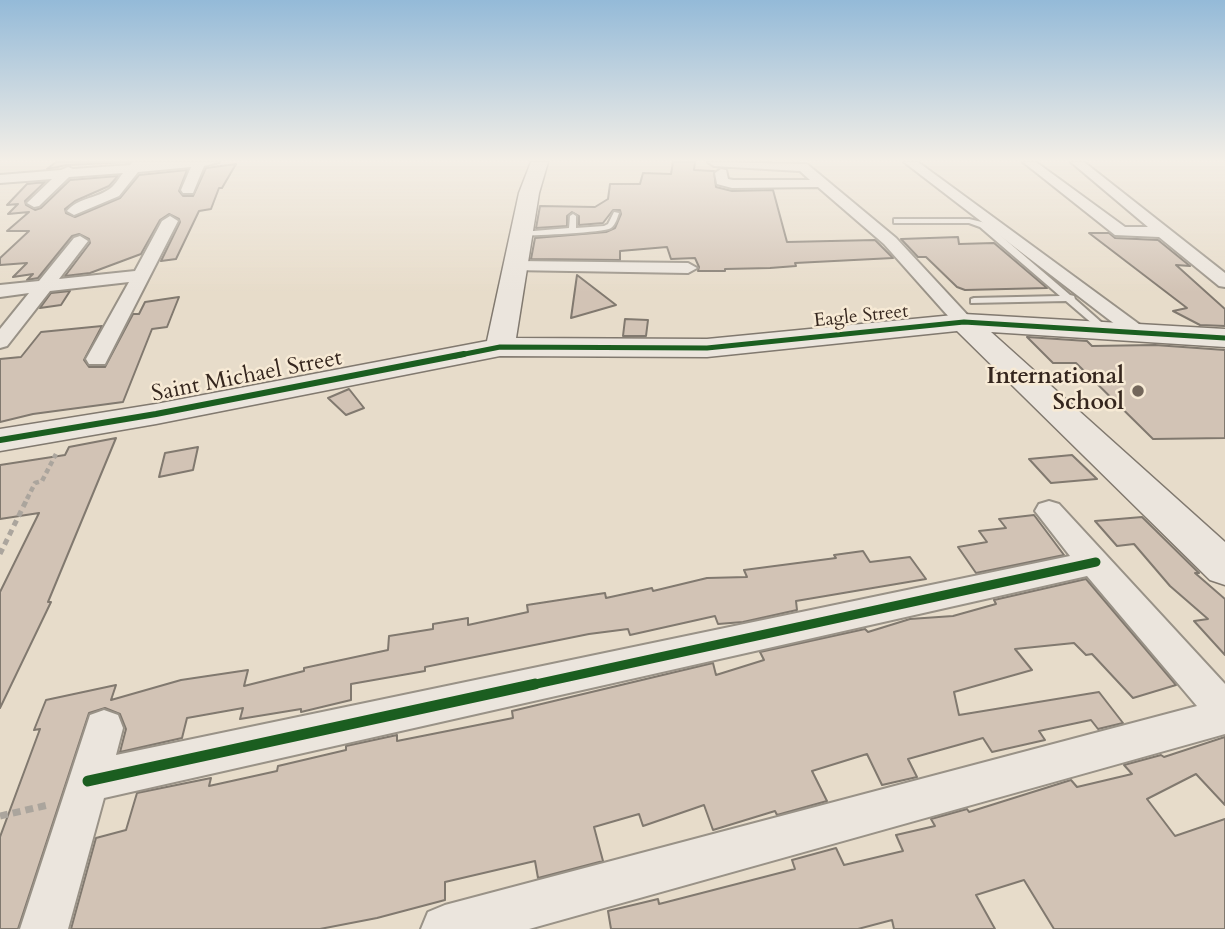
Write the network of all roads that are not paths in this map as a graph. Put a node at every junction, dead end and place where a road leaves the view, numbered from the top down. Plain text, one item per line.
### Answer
1 (82, 205) edge
2 (527, 205) edge
3 (847, 205) edge
4 (968, 205) edge
5 (1086, 205) edge
6 (1132, 205) edge
7 (74, 211) dead end
8 (616, 213) dead end
9 (573, 216) dead end
10 (170, 221) dead end
11 (897, 221) dead end
12 (572, 232) junction
13 (1165, 232) junction
14 (523, 234) junction
15 (80, 241) dead end
16 (517, 266) junction
17 (688, 268) dead end
18 (139, 276) junction
19 (1225, 282) edge
20 (45, 286) junction
21 (0, 291) edge
22 (1071, 298) junction
23 (969, 311) junction
24 (1104, 329) junction
25 (1136, 331) junction
26 (1225, 338) edge
27 (0, 342) edge
28 (500, 347) junction
29 (97, 359) dead end
30 (0, 440) edge
31 (1049, 511) dead end
32 (1217, 554) edge
33 (1096, 562) junction
34 (1225, 711) edge
35 (1225, 716) edge
36 (104, 728) dead end
37 (85, 789) junction
38 (44, 929) edge
39 (445, 929) edge

1 - 7 street
2 - 14 street
3 - 23 street
4 - 25 street
5 - 13 street
6 - 13 street
8 - 12 lane
9 - 12 lane
10 - 18 street
11 - 22 lane
12 - 14 lane
13 - 19 street
14 - 16 street
15 - 20 street
16 - 17 street
16 - 28 street
18 - 20 street
18 - 29 street
20 - 21 street
20 - 27 street
22 - 23 lane
22 - 24 lane
23 - 24 street, Eagle Street
23 - 28 street, Eagle Street
23 - 32 street
24 - 25 street, Eagle Street
25 - 26 street, Eagle Street
28 - 30 street, Saint Michael Street
31 - 33 street
33 - 34 street
33 - 37 street
35 - 39 street
36 - 37 street
37 - 38 street

